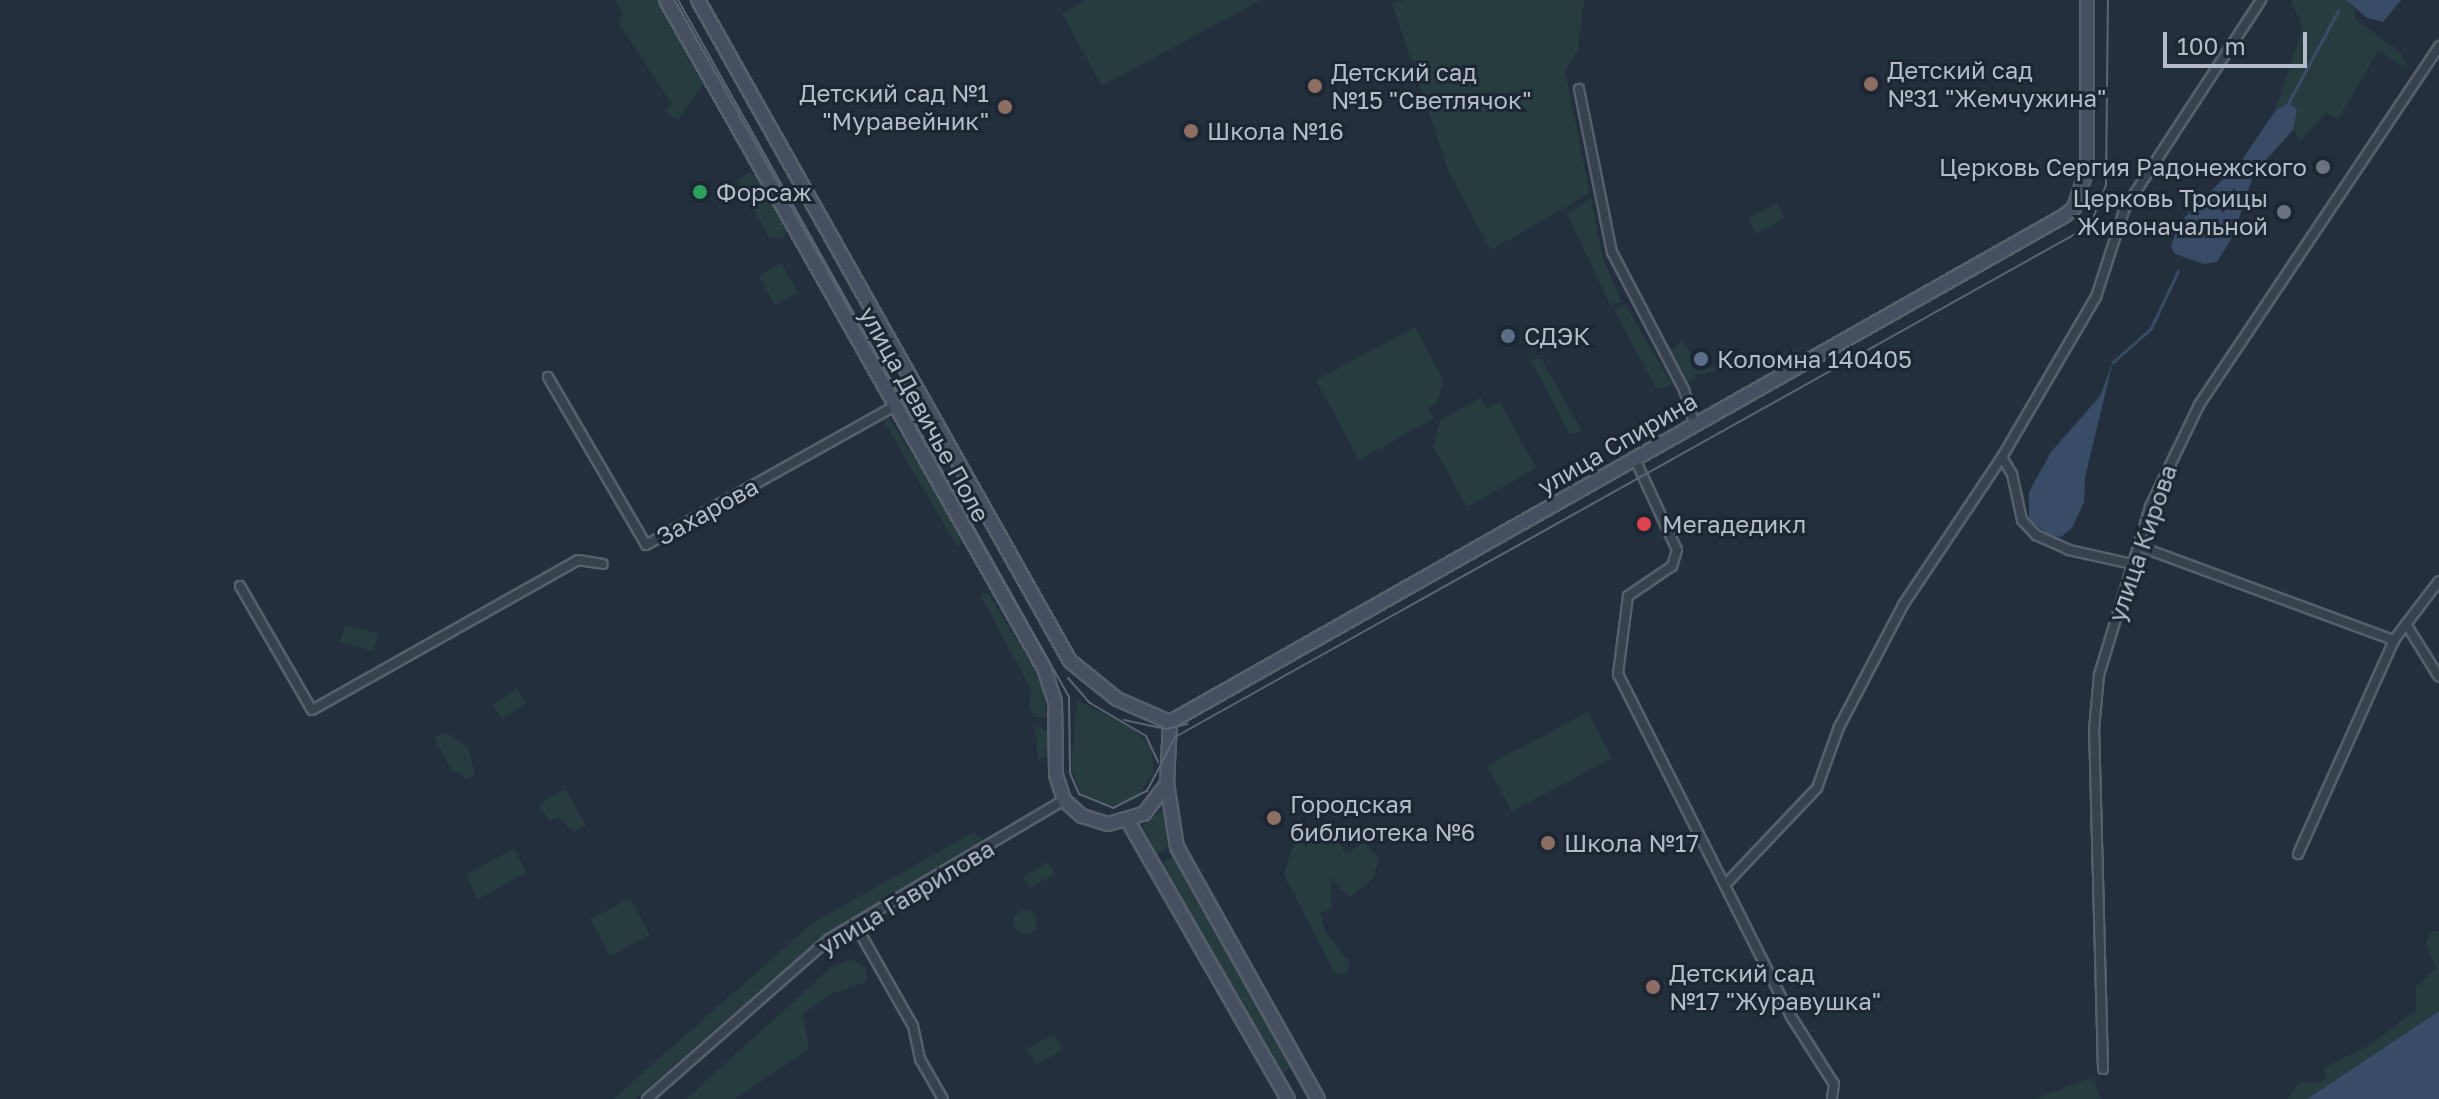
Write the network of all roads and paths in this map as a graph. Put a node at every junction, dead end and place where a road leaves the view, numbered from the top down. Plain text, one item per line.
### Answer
1 (666, 0) edge
2 (698, 0) edge
3 (2087, 0) edge
4 (2261, 0) edge
5 (2439, 46) edge
6 (1579, 89) dead end
7 (548, 377) dead end
8 (895, 406) junction
9 (1694, 423) junction
10 (1634, 457) junction
11 (2002, 457) junction
12 (2138, 546) junction
13 (603, 564) dead end
14 (2132, 564) junction
15 (2439, 581) edge
16 (240, 586) dead end
17 (2406, 624) junction
18 (2394, 640) junction
19 (2439, 677) edge
20 (1170, 722) junction
21 (1167, 783) junction
22 (1064, 800) junction
23 (1128, 821) junction
24 (2298, 854) dead end
25 (1725, 885) junction
26 (855, 924) junction
27 (1300, 1066) junction
28 (2103, 1069) dead end
29 (1277, 1079) junction
30 (647, 1099) edge
31 (943, 1099) edge
32 (1288, 1099) edge
33 (1318, 1099) edge
34 (1832, 1099) edge

1 - 8 main road, улица Девичье Поле
2 - 20 main road, улица Девичье Поле
3 - 9 main road, улица Спирина
4 - 11 street
5 - 12 street, улица Кирова
6 - 9 street
7 - 8 street, Захарова
8 - 22 main road, улица Девичье Поле
9 - 10 main road, улица Спирина
10 - 20 main road, улица Спирина
10 - 25 street
11 - 14 street
11 - 25 street
12 - 14 street, улица Кирова
12 - 18 street
13 - 16 street
14 - 28 street, улица Кирова
15 - 17 street
17 - 18 street
17 - 19 street
18 - 24 street
20 - 21 main road
21 - 23 main road
21 - 27 main road
22 - 23 main road
22 - 26 street, улица Гаврилова
23 - 29 main road
25 - 34 street
26 - 30 street, улица Гаврилова
26 - 31 street
27 - 29 main road
27 - 33 main road
29 - 32 main road

